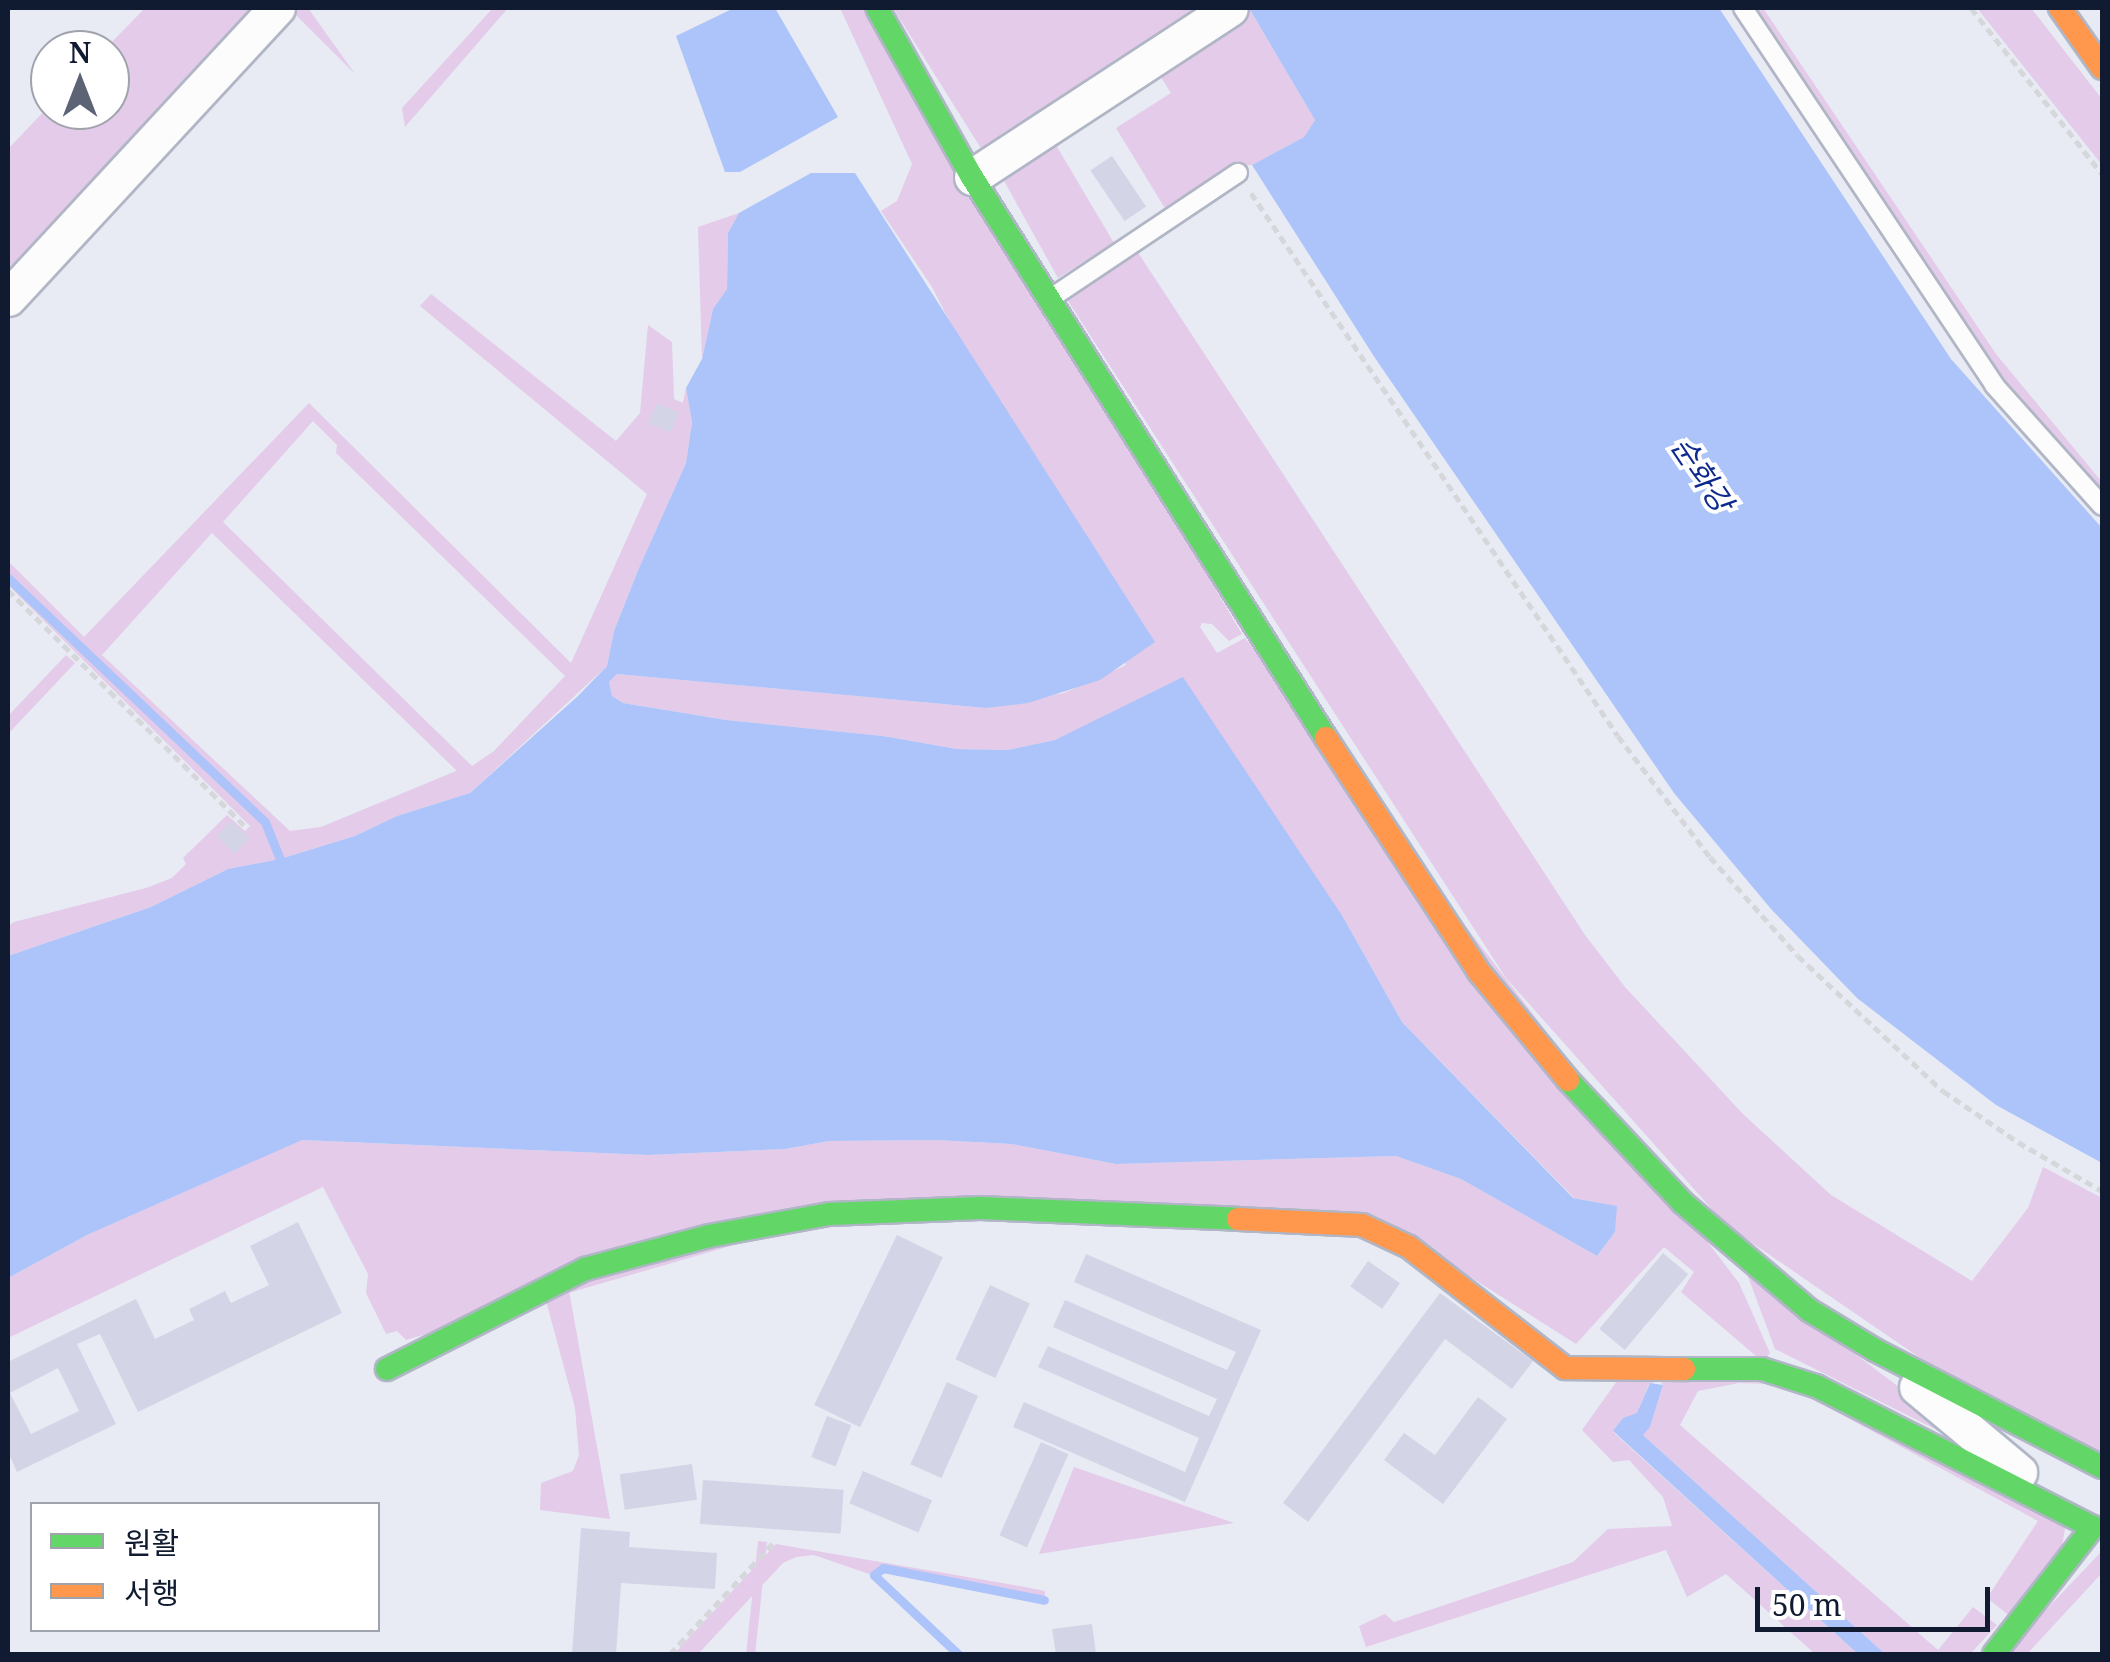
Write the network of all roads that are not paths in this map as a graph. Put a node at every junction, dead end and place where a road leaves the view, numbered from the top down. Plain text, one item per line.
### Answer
1 (276, 8) edge
2 (877, 8) edge
3 (1230, 8) edge
4 (1743, 8) edge
5 (2060, 8) edge
6 (2102, 68) edge
7 (1238, 174) road end
8 (972, 177) junction
9 (8, 298) edge
10 (1050, 298) junction
11 (2102, 506) edge
12 (1875, 1350) junction
13 (387, 1369) dead end
14 (2102, 1467) edge
15 (2098, 1529) edge
16 (1994, 1654) edge

1 - 9 street
2 - 8 street
3 - 8 street
4 - 11 lane
5 - 6 street
7 - 10 lane
8 - 10 street
10 - 12 street
12 - 14 street
12 - 15 street
13 - 15 street
15 - 16 street

